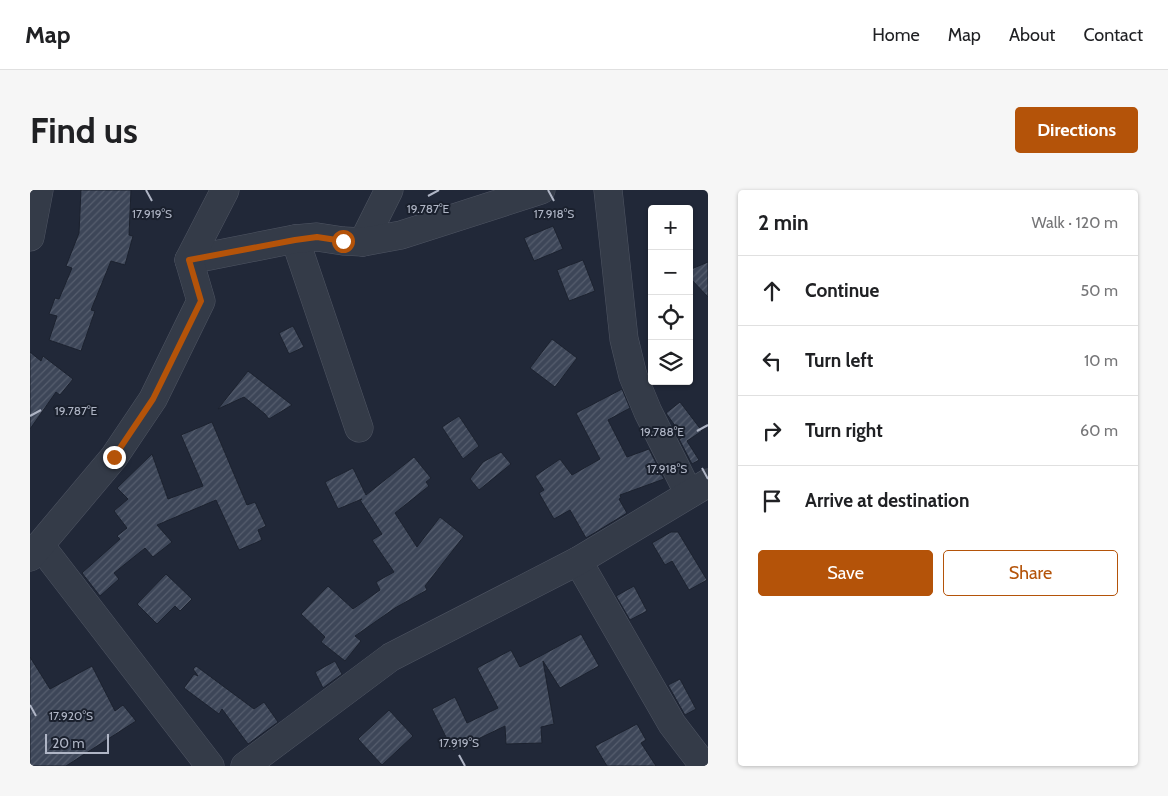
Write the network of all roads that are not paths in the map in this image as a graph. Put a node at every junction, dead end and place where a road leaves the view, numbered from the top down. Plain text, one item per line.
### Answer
1 (225, 190) edge
2 (389, 190) edge
3 (541, 190) edge
4 (608, 190) edge
5 (295, 240) junction
6 (363, 242) junction
7 (189, 260) junction
8 (359, 428) dead end
9 (699, 489) edge
10 (35, 551) edge
11 (578, 561) junction
12 (210, 766) edge
13 (245, 766) edge
14 (704, 766) edge

1 - 7 street
2 - 6 street
3 - 6 street
4 - 9 street
5 - 6 street
5 - 7 street
5 - 8 street
7 - 10 street
9 - 11 street
10 - 12 street
11 - 13 street
11 - 14 street

